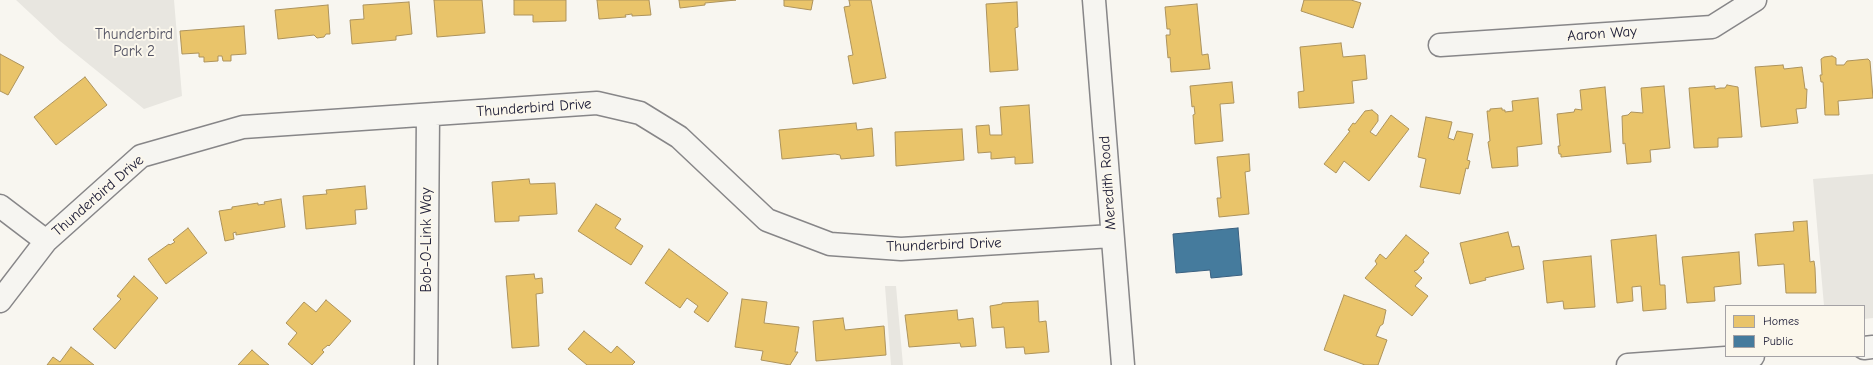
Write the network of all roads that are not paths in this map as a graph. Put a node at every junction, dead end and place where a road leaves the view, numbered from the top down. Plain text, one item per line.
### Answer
1 (1094, 0) edge
2 (1755, 0) edge
3 (1440, 45) dead end
4 (428, 115) junction
5 (0, 206) edge
6 (1112, 236) junction
7 (46, 241) junction
8 (0, 301) edge
9 (1739, 357) edge
10 (426, 365) edge
11 (1123, 365) edge
12 (1628, 365) edge

1 - 6 street, Meredith Road
2 - 3 street, Aaron Way
4 - 6 street, Thunderbird Drive
4 - 7 street, Thunderbird Drive
4 - 10 street, Bob-O-Link Way
5 - 7 street
6 - 11 street, Meredith Road
7 - 8 street, Thunderbird Drive
9 - 12 street

